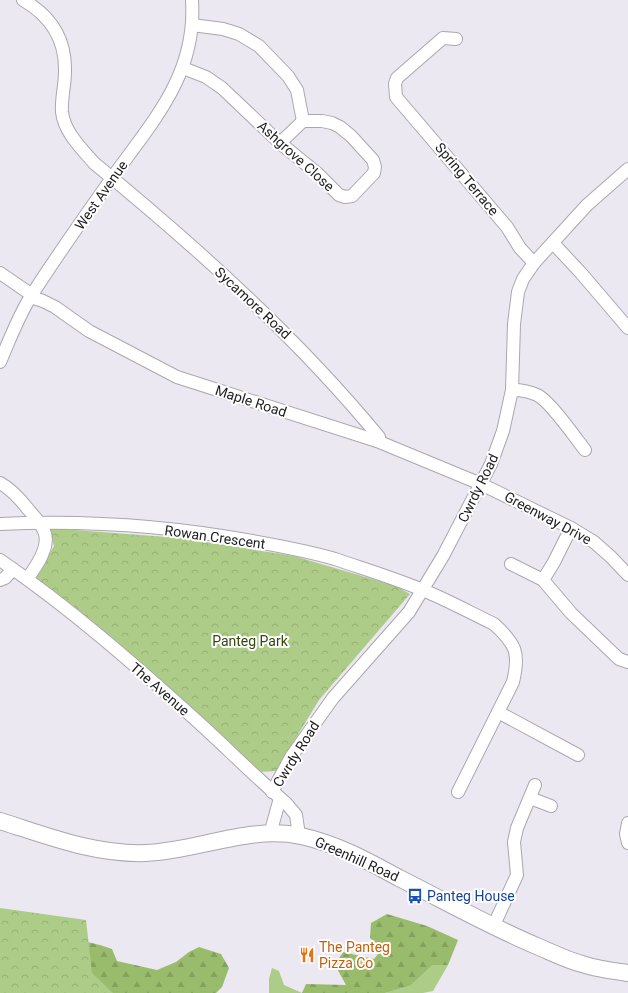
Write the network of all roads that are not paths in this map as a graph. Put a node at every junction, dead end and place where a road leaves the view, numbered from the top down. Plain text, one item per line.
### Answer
1 (23, 0) edge
2 (192, 0) edge
3 (192, 25) junction
4 (456, 39) dead end
5 (183, 68) junction
6 (303, 121) junction
7 (280, 143) junction
8 (628, 169) edge
9 (112, 178) junction
10 (554, 244) junction
11 (534, 263) junction
12 (0, 273) edge
13 (31, 296) junction
14 (628, 328) edge
15 (0, 362) edge
16 (512, 390) junction
17 (377, 441) junction
18 (585, 450) dead end
19 (0, 483) edge
20 (481, 484) junction
21 (39, 522) junction
22 (0, 524) edge
23 (571, 528) junction
24 (0, 560) edge
25 (511, 564) dead end
26 (13, 569) junction
27 (628, 575) edge
28 (27, 579) junction
29 (0, 580) edge
30 (542, 580) junction
31 (423, 590) junction
32 (620, 663) edge
33 (498, 712) junction
34 (578, 755) dead end
35 (535, 785) dead end
36 (458, 792) dead end
37 (276, 795) junction
38 (530, 798) junction
39 (551, 806) dead end
40 (0, 821) edge
41 (628, 823) edge
42 (270, 834) junction
43 (299, 836) junction
44 (628, 843) edge
45 (493, 927) junction
46 (628, 973) edge

1 - 9 street
2 - 3 street, West Avenue
3 - 5 street, West Avenue
3 - 6 street
4 - 11 street, Spring Terrace
5 - 7 street, Ashgrove Close
5 - 9 street, West Avenue
6 - 7 street
6 - 7 street, Ashgrove Close
8 - 10 street, Cwrdy Road
9 - 13 street, West Avenue
9 - 17 street, Sycamore Road
10 - 11 street, Cwrdy Road
10 - 14 street
11 - 16 street, Cwrdy Road
12 - 13 street, Maple Road
13 - 15 street, West Avenue
13 - 17 street, Maple Road
16 - 18 street
16 - 20 street, Cwrdy Road
17 - 20 street, Maple Road
19 - 21 street
20 - 23 street, Greenway Drive
20 - 31 street, Cwrdy Road
21 - 22 street, Rowan Crescent
21 - 28 street
21 - 31 street, Rowan Crescent
23 - 27 street, Greenway Drive
23 - 30 street
24 - 26 street, The Avenue
25 - 30 street
26 - 28 street, The Avenue
26 - 29 street
28 - 37 street, The Avenue
30 - 32 street
31 - 33 street, Rowan Crescent
31 - 37 street, Cwrdy Road
33 - 34 street
33 - 36 street, Rowan Crescent
35 - 38 street
37 - 42 street, Cwrdy Road
37 - 43 street, The Avenue
38 - 39 street
38 - 45 street
40 - 42 street, Greenhill Road
41 - 44 street
42 - 43 street, Greenhill Road
43 - 45 street, Greenhill Road
45 - 46 street, Greenhill Road

